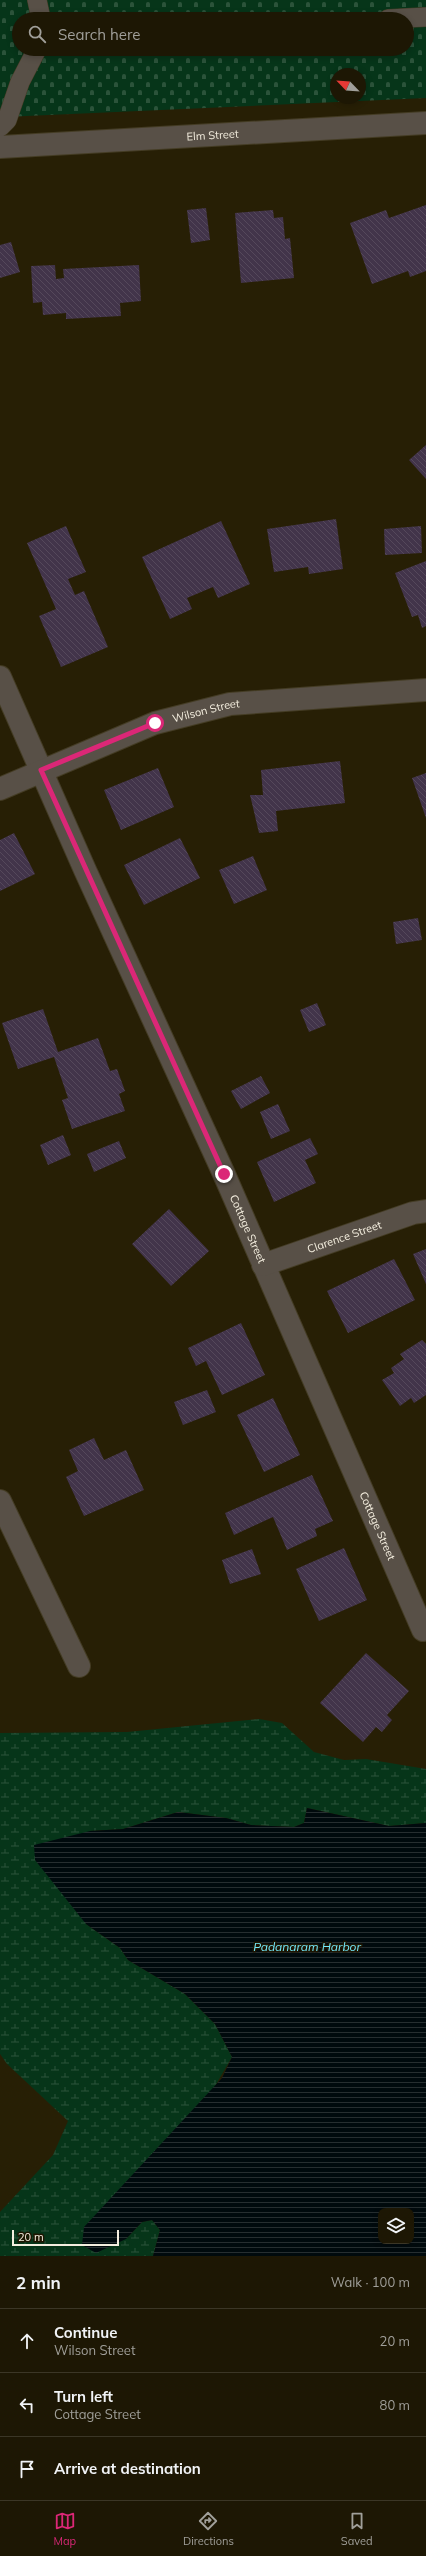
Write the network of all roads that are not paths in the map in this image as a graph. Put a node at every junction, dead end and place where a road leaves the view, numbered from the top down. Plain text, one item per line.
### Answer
1 (37, 0) edge
2 (40, 12) edge
3 (426, 17) edge
4 (414, 18) edge
5 (33, 56) edge
6 (426, 123) edge
7 (0, 127) edge
8 (0, 147) edge
9 (0, 677) edge
10 (426, 690) edge
11 (41, 770) junction
12 (0, 789) edge
13 (426, 1211) edge
14 (263, 1265) junction
15 (0, 1501) edge
16 (424, 1630) dead end
17 (79, 1666) dead end

1 - 2 lane
3 - 4 lane
5 - 7 lane
6 - 8 street, Elm Street
9 - 11 street, Cottage Street
10 - 11 street, Wilson Street
11 - 12 street, Wilson Street
11 - 14 street, Cottage Street
13 - 14 street, Clarence Street
14 - 16 street, Cottage Street
15 - 17 street

